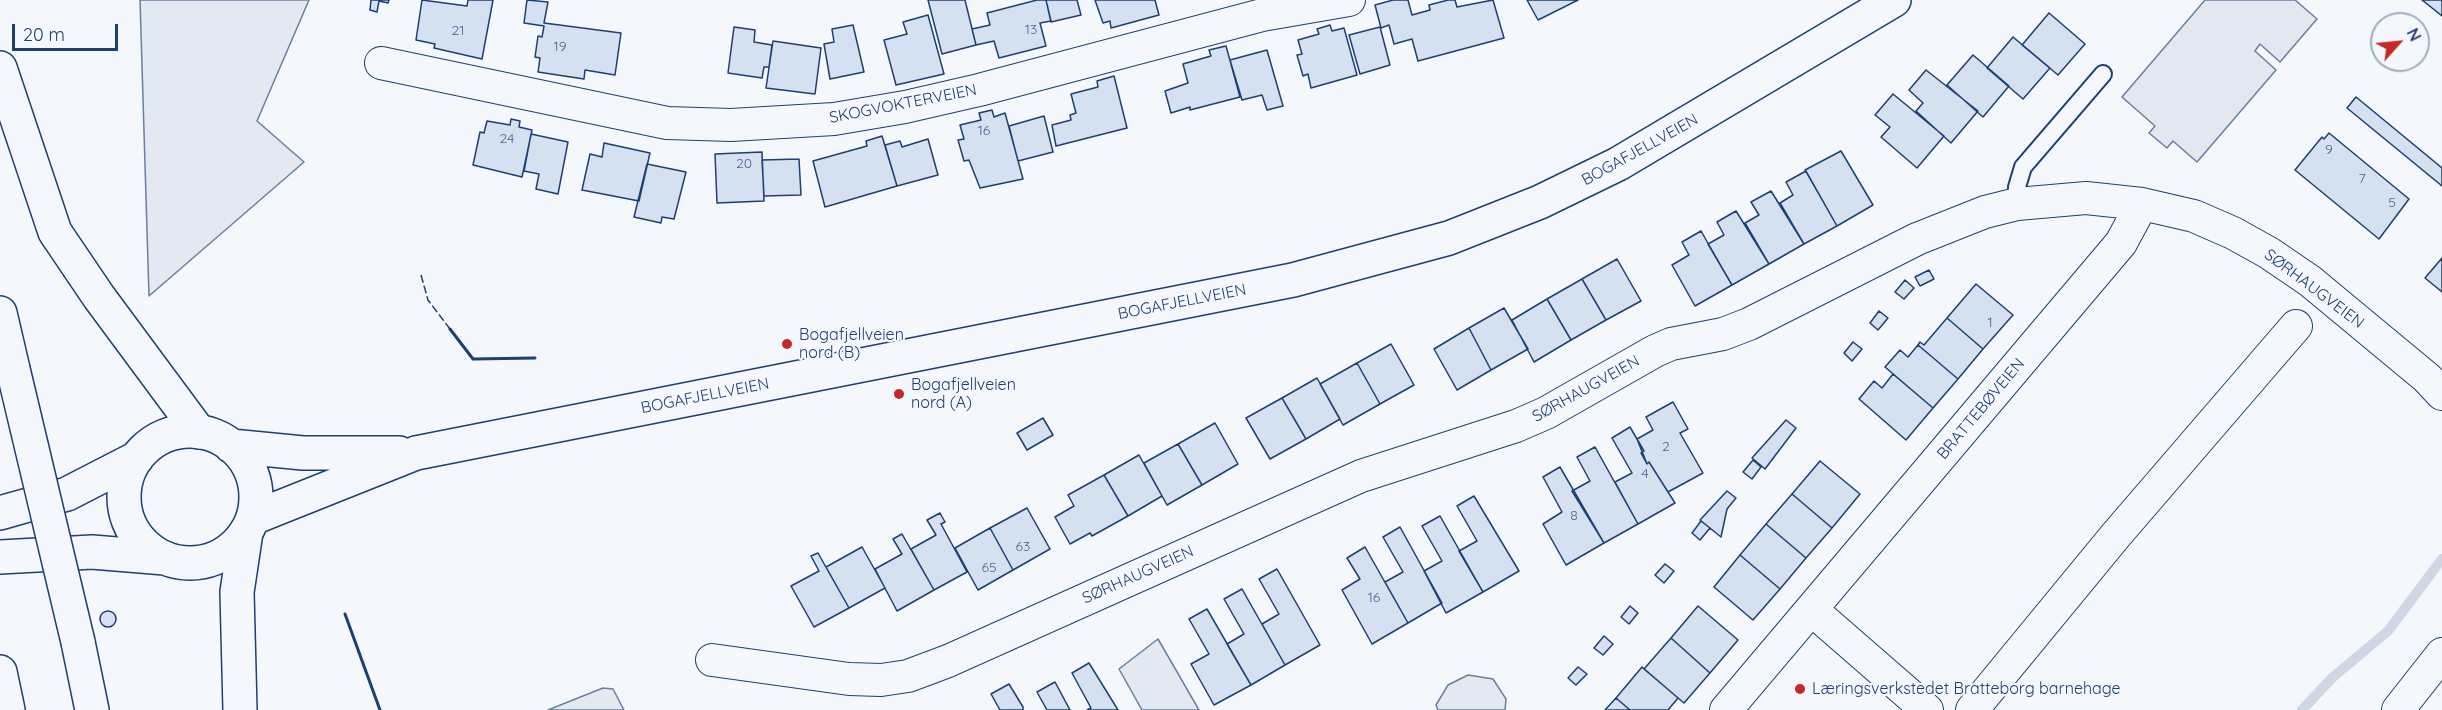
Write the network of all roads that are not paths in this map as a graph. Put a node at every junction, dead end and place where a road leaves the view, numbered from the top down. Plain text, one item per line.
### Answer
1 (1349, 0) edge
2 (1894, 0) edge
3 (381, 63) dead end
4 (0, 69) edge
5 (2103, 74) dead end
6 (2017, 204) junction
7 (2142, 204) junction
8 (0, 313) edge
9 (2296, 327) dead end
10 (2437, 386) edge
11 (200, 432) junction
12 (231, 446) junction
13 (416, 453) junction
14 (137, 458) junction
15 (0, 513) edge
16 (250, 525) junction
17 (0, 557) edge
18 (165, 558) junction
19 (1812, 610) junction
20 (2442, 654) edge
21 (712, 660) dead end
22 (0, 672) edge
23 (8, 710) edge
24 (92, 710) edge
25 (240, 710) edge
26 (1726, 710) edge
27 (1927, 710) edge
28 (1972, 710) edge
29 (2398, 710) edge

1 - 3 street, SKOGVOKTERVEIEN
2 - 13 main road, BOGAFJELLVEIEN
4 - 11 main road
5 - 6 lane
6 - 7 street, SØRHAUGVEIEN
6 - 21 street, SØRHAUGVEIEN
7 - 10 street, SØRHAUGVEIEN
7 - 19 street, BRATTEBØVEIEN
8 - 24 main road, bridge
9 - 28 street
11 - 12 main road
11 - 14 main road
12 - 13 main road, BOGAFJELLVEIEN
12 - 16 main road
13 - 16 main road, BOGAFJELLVEIEN
14 - 15 main road
14 - 18 main road
16 - 18 main road
16 - 25 main road
17 - 18 main road
19 - 26 street, BRATTEBØVEIEN
19 - 27 street
20 - 29 street
22 - 23 main road

